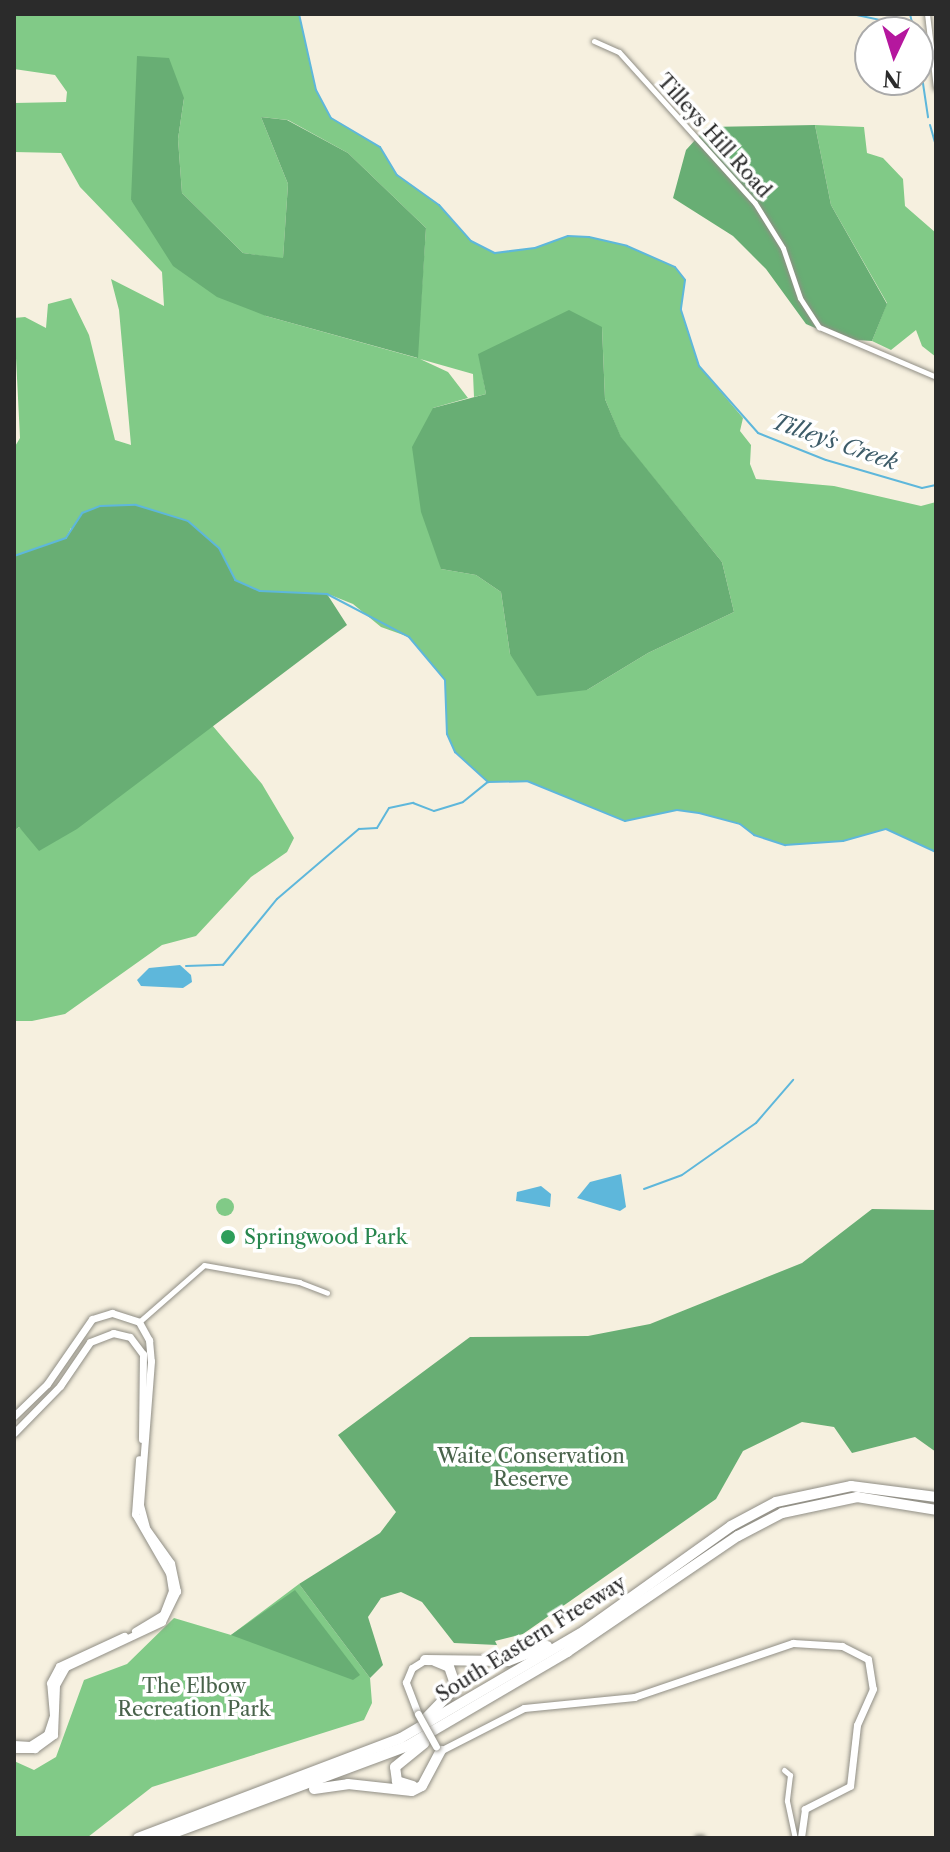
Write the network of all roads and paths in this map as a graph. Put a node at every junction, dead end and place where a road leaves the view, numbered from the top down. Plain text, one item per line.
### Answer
1 (927, 14) edge
2 (594, 41) dead end
3 (936, 87) edge
4 (936, 377) edge
5 (327, 1293) dead end
6 (139, 1322) junction
7 (127, 1335) junction
8 (138, 1344) junction
9 (14, 1416) edge
10 (14, 1433) edge
11 (936, 1497) edge
12 (936, 1510) edge
13 (627, 1602) junction
14 (425, 1660) junction
15 (490, 1699) junction
16 (14, 1746) edge
17 (438, 1749) junction
18 (326, 1769) junction
19 (784, 1770) dead end
20 (216, 1815) junction
21 (138, 1838) edge
22 (160, 1838) edge
23 (798, 1838) edge

1 - 3 street
2 - 4 street, Tilleys Hill Road
5 - 6 street
6 - 7 main road
6 - 8 main road
6 - 9 main road
6 - 16 main road
7 - 8 main road
7 - 10 main road
8 - 16 main road
11 - 13 highway, South Eastern Freeway
12 - 15 highway, South Eastern Freeway
13 - 14 highway
13 - 18 highway, South Eastern Freeway
14 - 17 main road, bridge
14 - 18 highway
15 - 17 highway
15 - 20 highway, South Eastern Freeway
17 - 20 highway
17 - 23 main road
18 - 21 highway, South Eastern Freeway
19 - 23 street
20 - 22 highway, South Eastern Freeway

